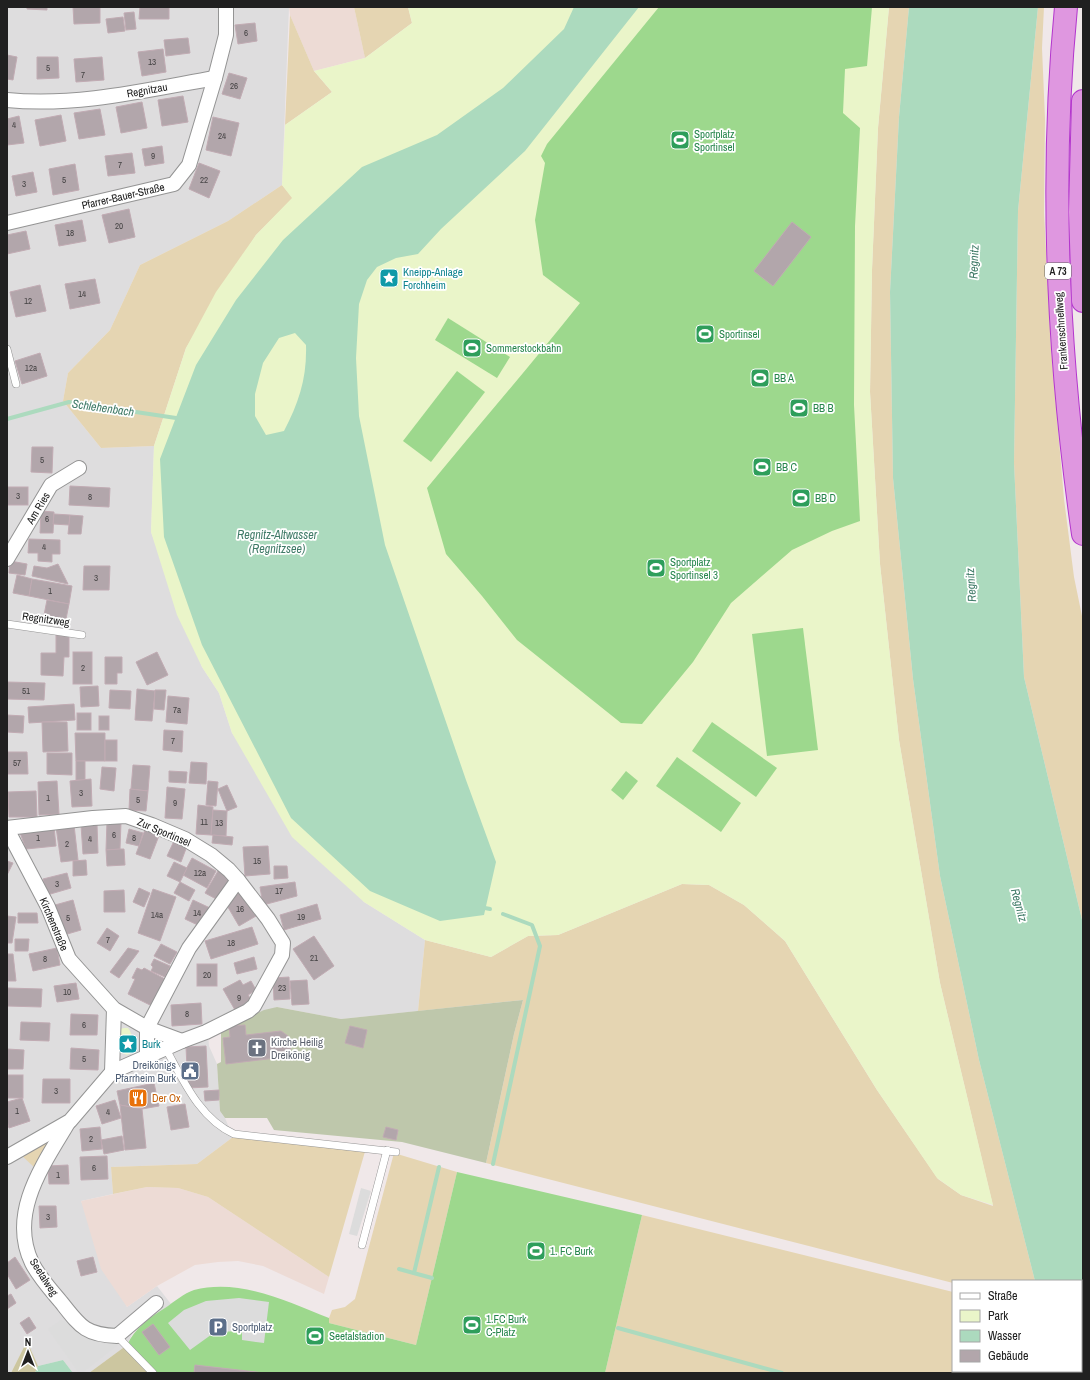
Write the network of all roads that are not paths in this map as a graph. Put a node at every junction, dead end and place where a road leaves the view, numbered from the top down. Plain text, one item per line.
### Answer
1 (226, 7) edge
2 (1066, 7) edge
3 (215, 78) junction
4 (7, 100) edge
5 (1083, 101) edge
6 (7, 223) edge
7 (1083, 301) edge
8 (7, 349) edge
9 (16, 384) dead end
10 (79, 468) dead end
11 (1083, 534) edge
12 (7, 559) edge
13 (7, 624) edge
14 (82, 635) dead end
15 (7, 829) edge
16 (238, 880) junction
17 (114, 1009) junction
18 (147, 1028) junction
19 (182, 1041) junction
20 (166, 1049) junction
21 (147, 1057) junction
22 (112, 1072) junction
23 (70, 1121) junction
24 (386, 1150) junction
25 (396, 1152) dead end
26 (7, 1157) edge
27 (362, 1245) dead end
28 (156, 1303) dead end
29 (117, 1336) junction
30 (153, 1373) edge

1 - 3 street
2 - 11 highway, Frankenschnellweg / A 73
3 - 4 street, Regnitzau
3 - 6 street, Pfarrer-Bauer-Straße
5 - 7 highway, A 73
8 - 9 lane
10 - 12 street, Am Ries
13 - 14 lane, Regnitzweg
15 - 16 street, Zur Sportinsel
15 - 17 street, Kirchenstraße
16 - 18 street
16 - 19 street, Zur Sportinsel
17 - 18 street, Kirchenstraße
17 - 22 street
18 - 19 street, Kirchenstraße
18 - 21 street
19 - 20 street, Zur Sportinsel
20 - 21 street, Zur Sportinsel
20 - 24 lane
21 - 22 street, Zur Sportinsel
22 - 23 street
23 - 26 street
23 - 29 street, Seetalweg
24 - 25 lane
24 - 27 lane
28 - 29 street
29 - 30 lane

